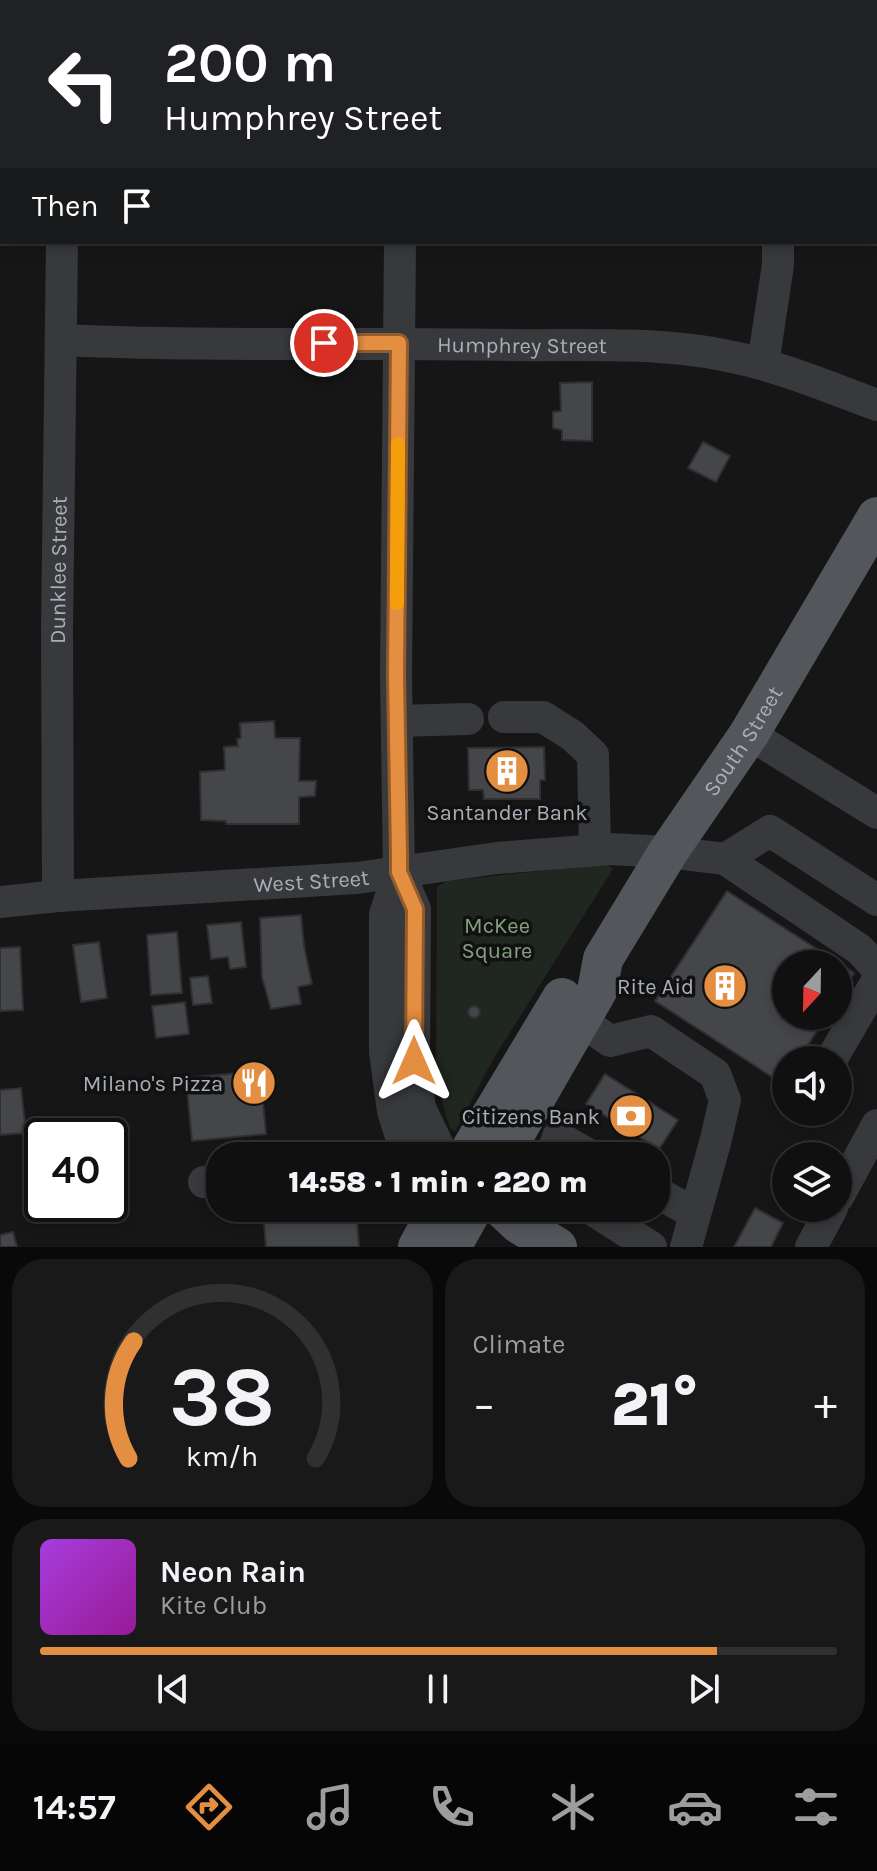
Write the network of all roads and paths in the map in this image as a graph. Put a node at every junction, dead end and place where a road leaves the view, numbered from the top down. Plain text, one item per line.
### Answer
1 (62, 244) edge
2 (400, 244) edge
3 (778, 244) edge
4 (62, 340) junction
5 (399, 343) junction
6 (763, 364) junction
7 (877, 405) edge
8 (877, 517) edge
9 (504, 717) dead end
10 (468, 719) dead end
11 (397, 721) junction
12 (749, 734) junction
13 (877, 813) edge
14 (595, 850) junction
15 (668, 852) junction
16 (725, 859) junction
17 (399, 872) junction
18 (58, 896) junction
19 (877, 900) edge
20 (0, 902) edge
21 (603, 959) junction
22 (877, 968) edge
23 (877, 981) edge
24 (580, 1020) junction
25 (839, 1046) edge
26 (877, 1125) edge
27 (545, 1137) edge
28 (401, 1142) edge
29 (436, 1142) edge
30 (475, 1142) edge
31 (852, 1171) edge
32 (670, 1200) edge
33 (694, 1213) junction
34 (517, 1222) edge
35 (612, 1222) edge
36 (824, 1222) edge
37 (461, 1223) edge
38 (418, 1247) edge
39 (557, 1247) edge
40 (651, 1247) edge
41 (686, 1247) edge
42 (811, 1247) edge

1 - 4 street, Dunklee Street
2 - 5 street
3 - 6 street
4 - 5 street, Humphrey Street
4 - 18 street, Dunklee Street
5 - 6 street, Humphrey Street
5 - 11 street
6 - 7 street, Humphrey Street
8 - 12 main road, South Street
9 - 14 street
10 - 11 street
11 - 17 street
12 - 13 street
12 - 15 main road, South Street
14 - 15 street, West Street
14 - 17 street, West Street
15 - 16 street, West Street
15 - 21 main road, South Street
16 - 19 street
16 - 22 street
17 - 18 street, West Street
17 - 28 street
17 - 29 street
18 - 20 street, West Street
21 - 24 main road, South Street
21 - 30 main road, South Street
23 - 25 street
24 - 27 main road, South Street
24 - 33 street
26 - 31 street
32 - 33 street
33 - 41 street
34 - 39 main road
35 - 40 street
36 - 42 street
37 - 38 main road

